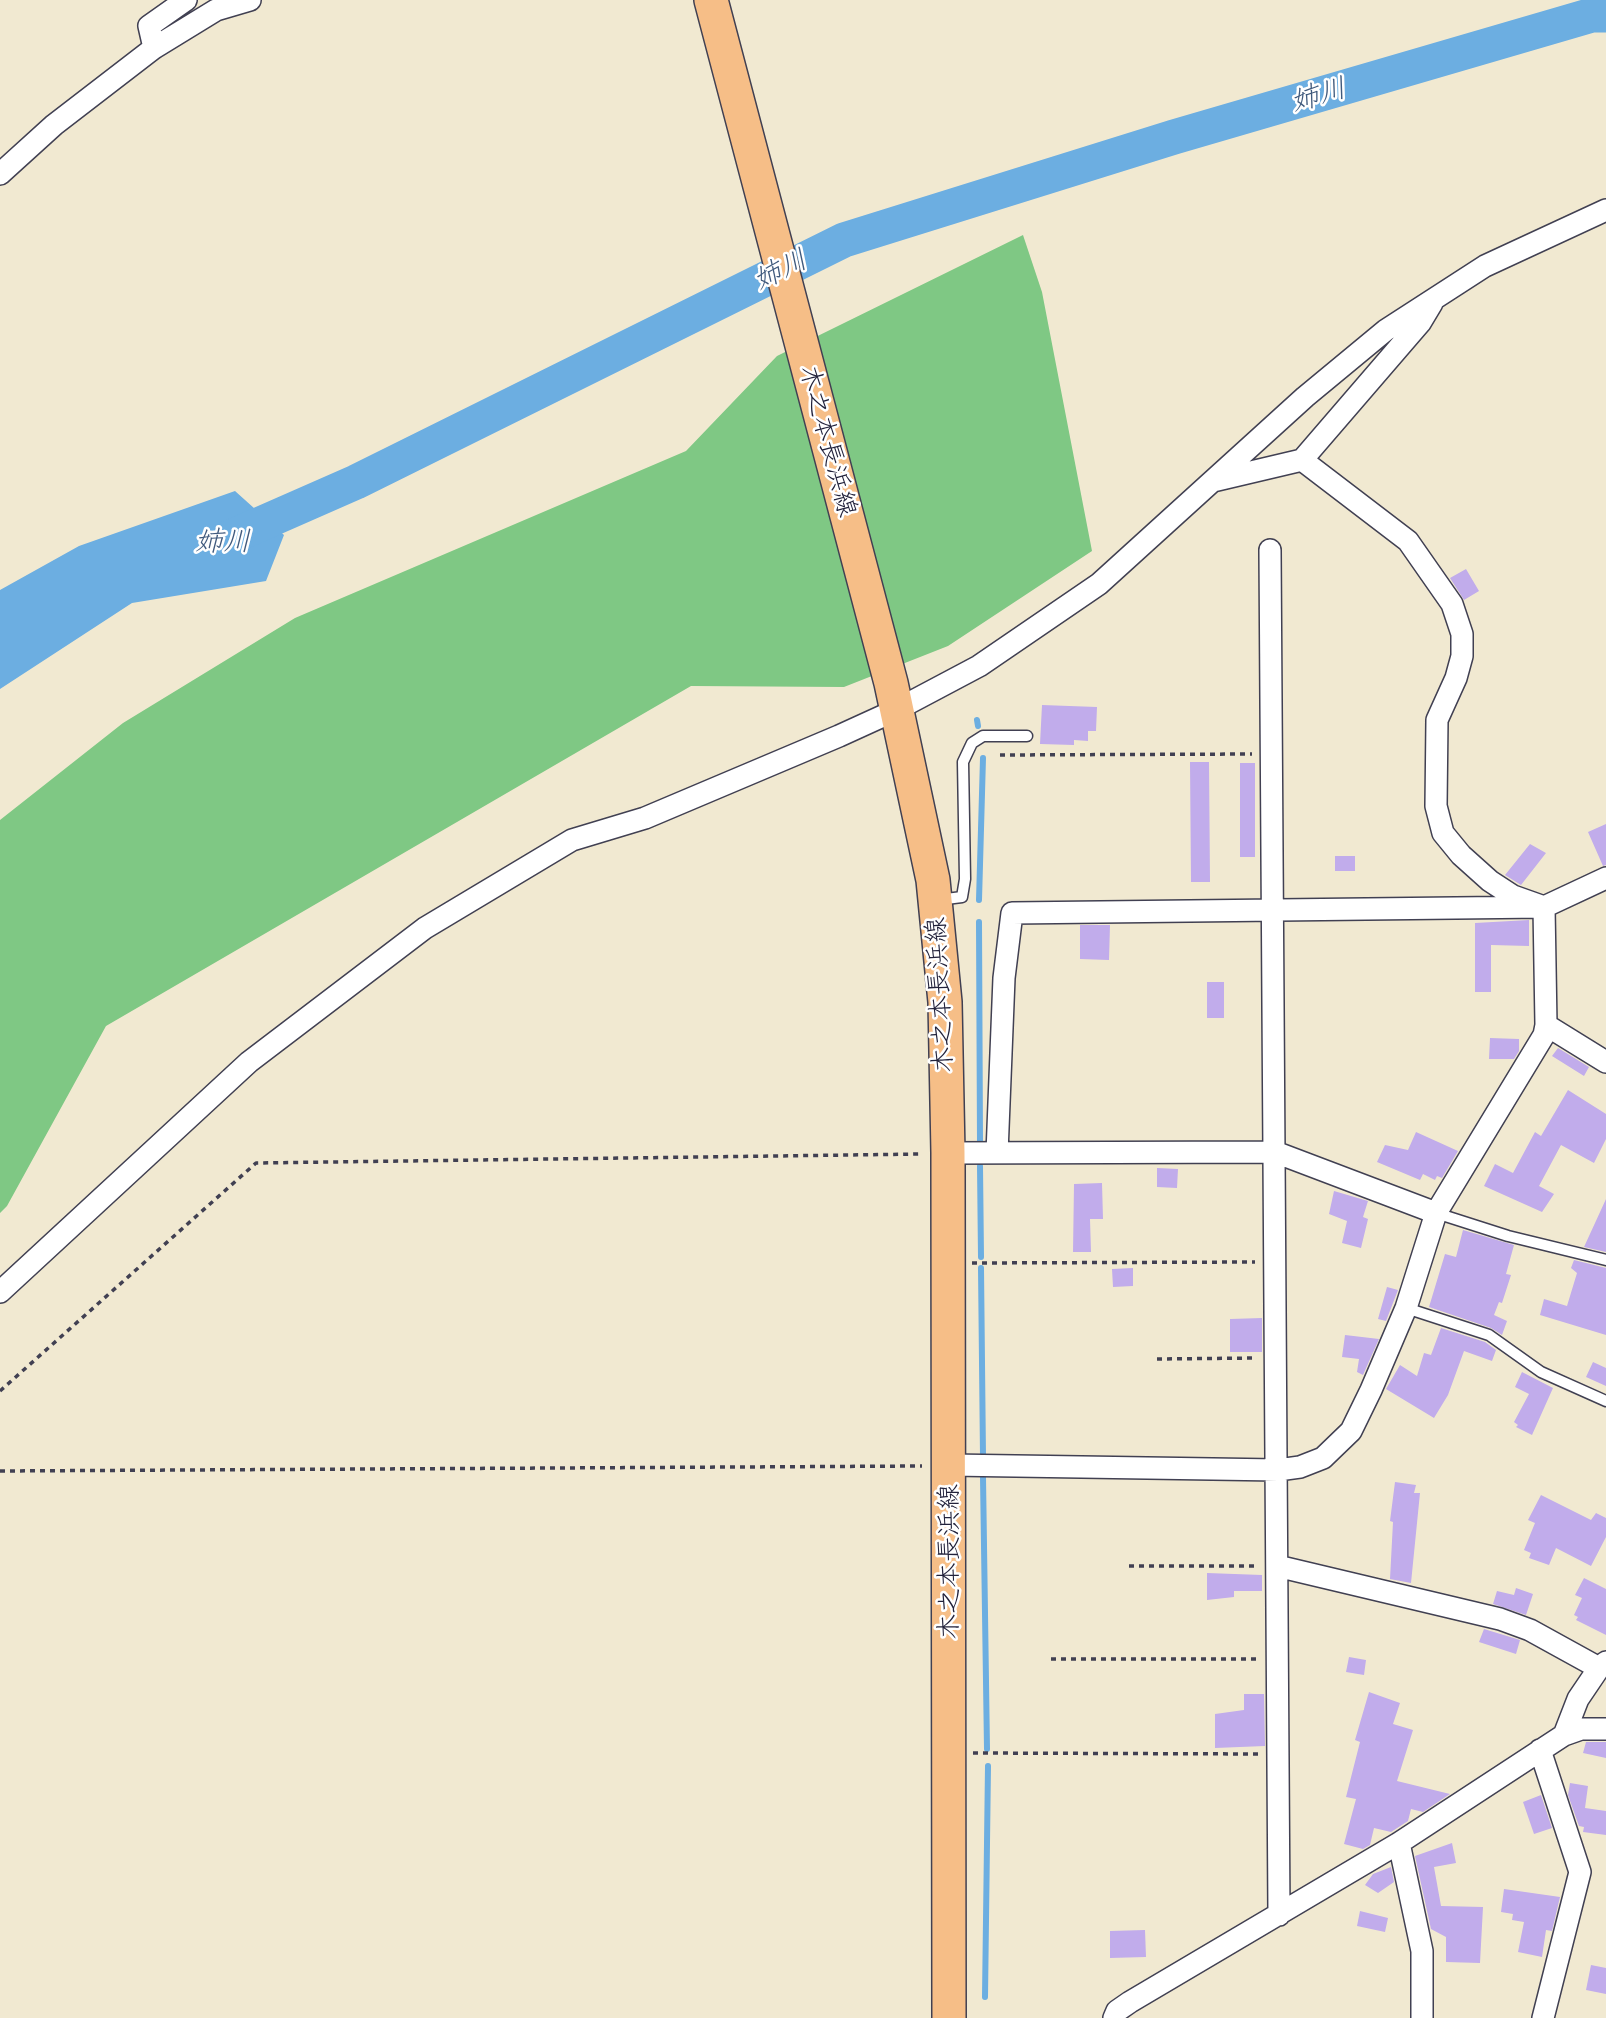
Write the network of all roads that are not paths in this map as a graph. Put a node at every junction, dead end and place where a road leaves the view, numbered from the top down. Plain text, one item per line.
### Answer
1 (186, 0) edge
2 (250, 0) edge
3 (711, 0) edge
4 (154, 48) junction
5 (0, 174) edge
6 (1606, 210) edge
7 (1436, 296) junction
8 (1302, 460) junction
9 (1210, 482) junction
10 (1269, 550) dead end
11 (894, 696) junction
12 (1027, 736) dead end
13 (1606, 878) edge
14 (935, 900) junction
15 (1544, 907) junction
16 (1273, 910) junction
17 (1546, 1025) junction
18 (1606, 1062) edge
19 (1275, 1152) junction
20 (948, 1153) junction
21 (997, 1153) junction
22 (1436, 1213) junction
23 (1606, 1260) edge
24 (0, 1292) edge
25 (1406, 1308) junction
26 (1606, 1401) edge
27 (950, 1465) junction
28 (1278, 1470) junction
29 (1277, 1566) junction
30 (1602, 1665) edge
31 (1606, 1729) edge
32 (1564, 1735) junction
33 (1540, 1750) junction
34 (1399, 1843) junction
35 (1279, 1915) junction
36 (949, 2018) edge
37 (1114, 2018) edge
38 (1422, 2018) edge
39 (1543, 2018) edge

1 - 4 street
2 - 4 street
3 - 11 main road, 木之本長浜線
4 - 5 street
6 - 7 street
7 - 8 street
7 - 9 street
8 - 9 street
8 - 15 street
9 - 11 street
10 - 16 street
11 - 14 main road, 木之本長浜線
11 - 24 street
12 - 14 lane
13 - 15 street
14 - 20 main road, 木之本長浜線
15 - 16 street
15 - 17 street
16 - 19 street
16 - 21 street
17 - 18 street
17 - 22 street
19 - 21 street
19 - 22 street
19 - 28 street
20 - 21 street
20 - 27 main road, 木之本長浜線
22 - 23 lane
22 - 25 street
25 - 26 lane
25 - 28 street
27 - 28 street
27 - 36 main road, 木之本長浜線
28 - 29 street
29 - 30 street
29 - 35 street
30 - 32 street
31 - 32 street
32 - 33 street
33 - 34 street
33 - 39 street
34 - 35 street
34 - 38 street
35 - 37 street

